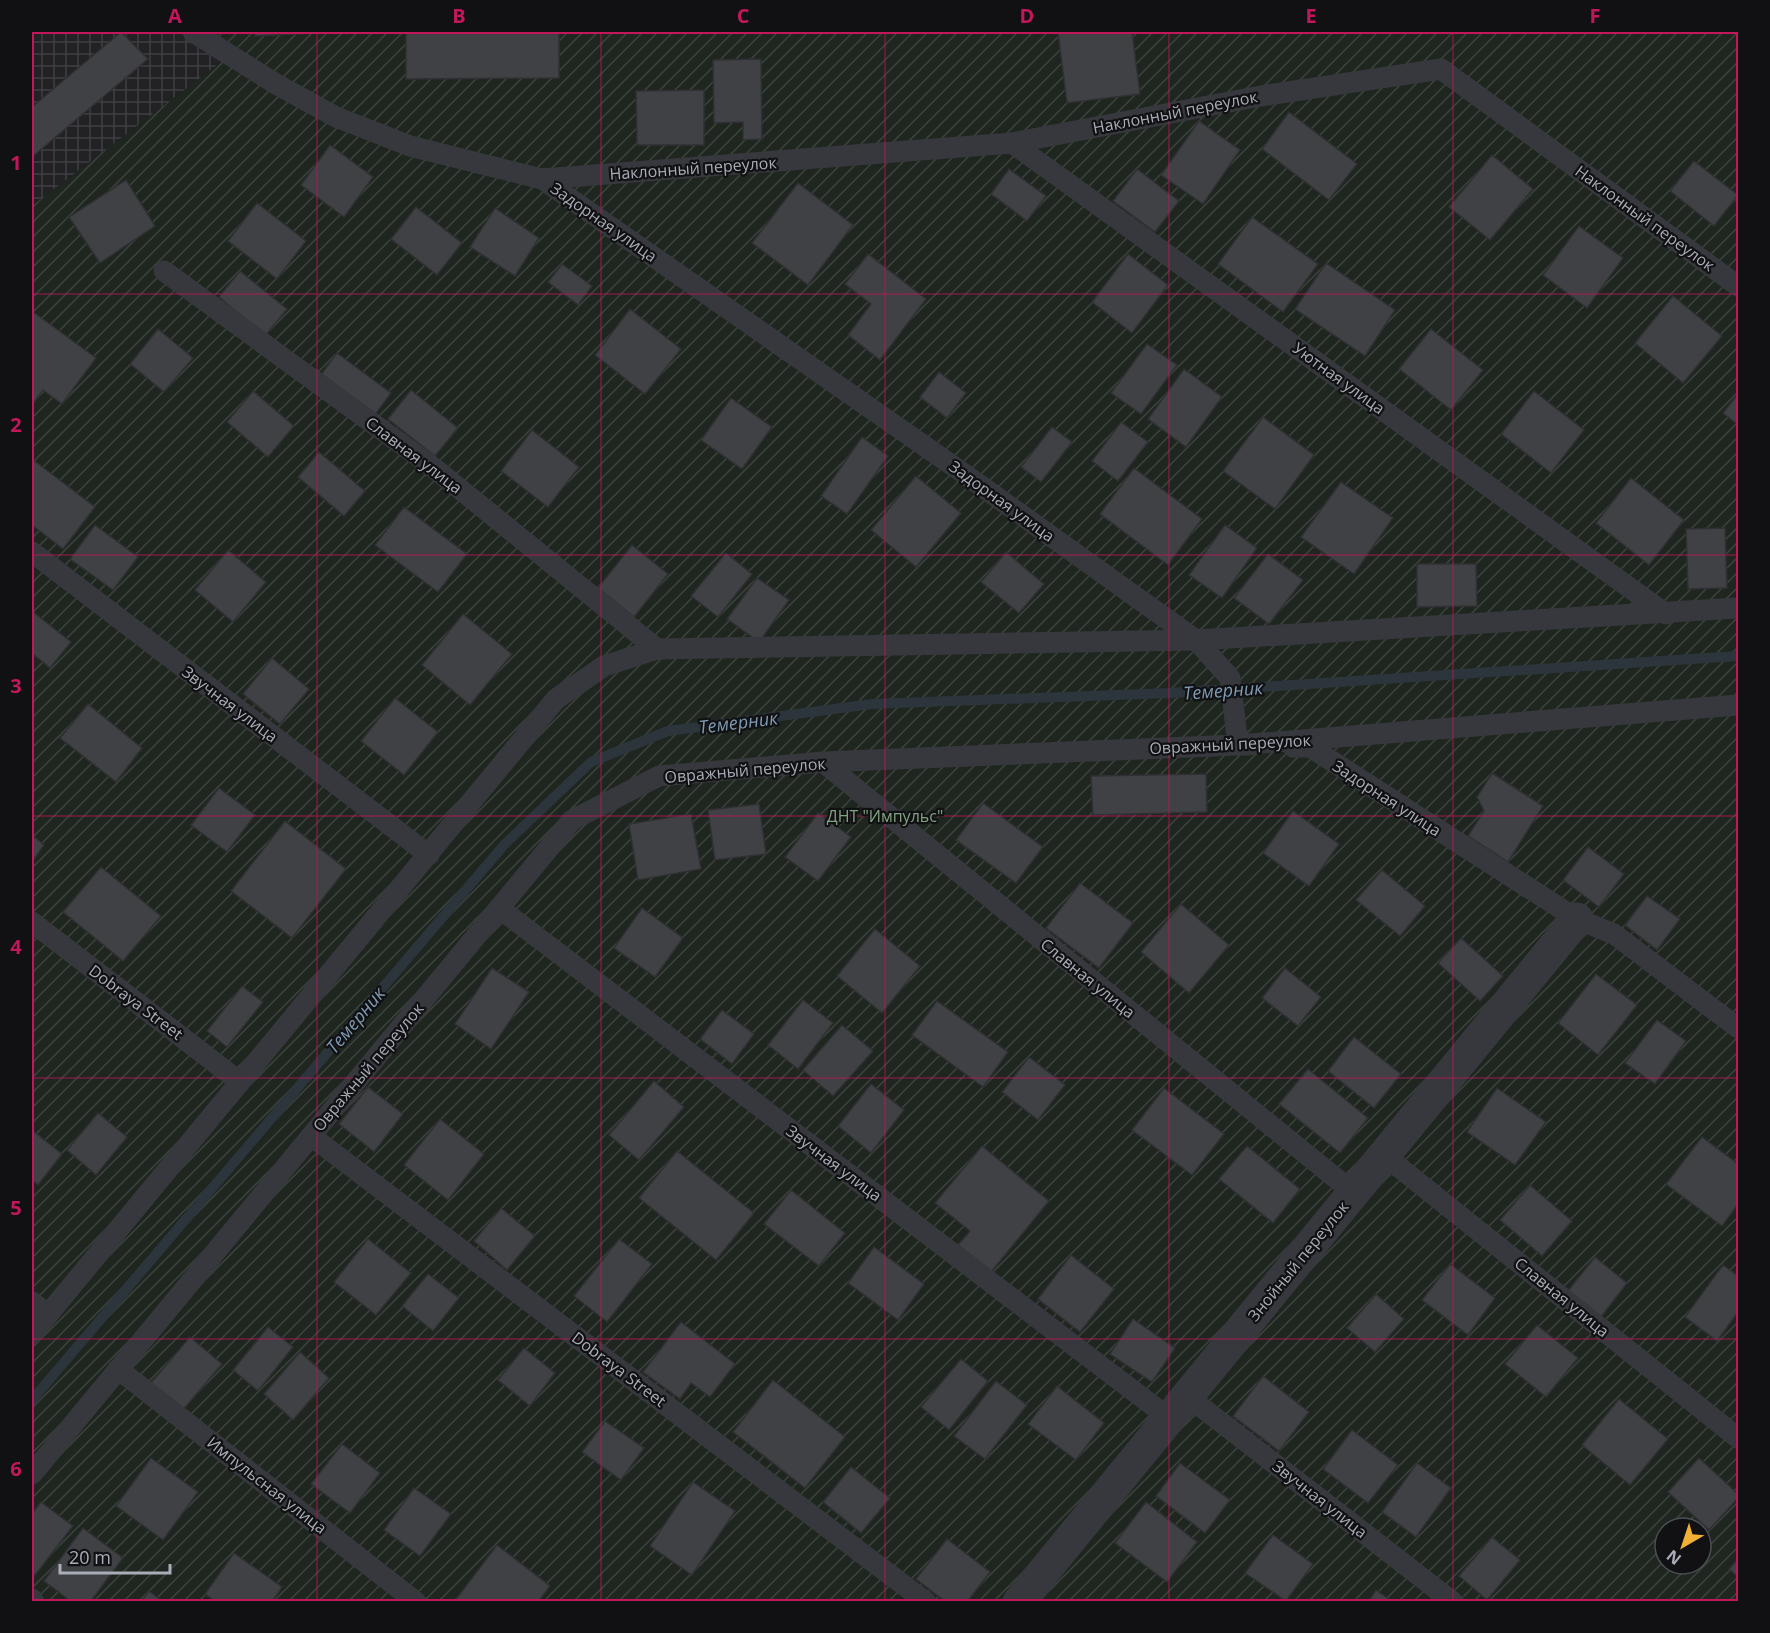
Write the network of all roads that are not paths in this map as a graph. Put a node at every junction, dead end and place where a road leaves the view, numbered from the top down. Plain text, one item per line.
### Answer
1 (192, 32) edge
2 (1012, 143) junction
3 (542, 179) junction
4 (164, 271) dead end
5 (1738, 286) edge
6 (32, 552) edge
7 (1738, 608) edge
8 (1666, 614) junction
9 (1196, 640) junction
10 (657, 649) junction
11 (1738, 705) edge
12 (1238, 745) junction
13 (823, 762) junction
14 (429, 855) junction
15 (499, 908) junction
16 (1577, 919) junction
17 (32, 922) edge
18 (1738, 1028) edge
19 (240, 1082) junction
20 (311, 1136) junction
21 (1385, 1156) junction
22 (1354, 1193) junction
23 (40, 1308) edge
24 (32, 1334) edge
25 (118, 1369) junction
26 (1178, 1407) junction
27 (1738, 1438) edge
28 (32, 1474) edge
29 (416, 1602) edge
30 (926, 1602) edge
31 (1019, 1602) edge
32 (1453, 1602) edge

1 - 3 lane, Задорная улица
2 - 3 lane, Наклонный переулок
2 - 5 lane, Наклонный переулок
2 - 8 lane, Уютная улица
3 - 9 lane, Задорная улица
4 - 10 lane, Славная улица
6 - 14 lane, Звучная улица
7 - 8 lane
8 - 9 lane
9 - 10 lane
9 - 12 lane, Задорная улица
10 - 14 lane
11 - 12 lane, Овражный переулок
12 - 13 lane, Овражный переулок
12 - 16 lane, Задорная улица
13 - 15 lane, Овражный переулок
13 - 22 lane, Славная улица
14 - 19 lane
15 - 20 lane, Овражный переулок
15 - 26 lane, Звучная улица
16 - 18 lane, Задорная улица
16 - 21 street, Знойный переулок
17 - 19 lane, Dobraya Street
19 - 23 lane
20 - 25 lane, Овражный переулок
20 - 30 lane, Dobraya Street
21 - 22 street, Знойный переулок
21 - 27 lane, Славная улица
22 - 26 street, Знойный переулок
23 - 24 lane
25 - 28 lane, Овражный переулок
25 - 29 lane, Импульсная улица
26 - 31 street, Знойный переулок
26 - 32 lane, Звучная улица

